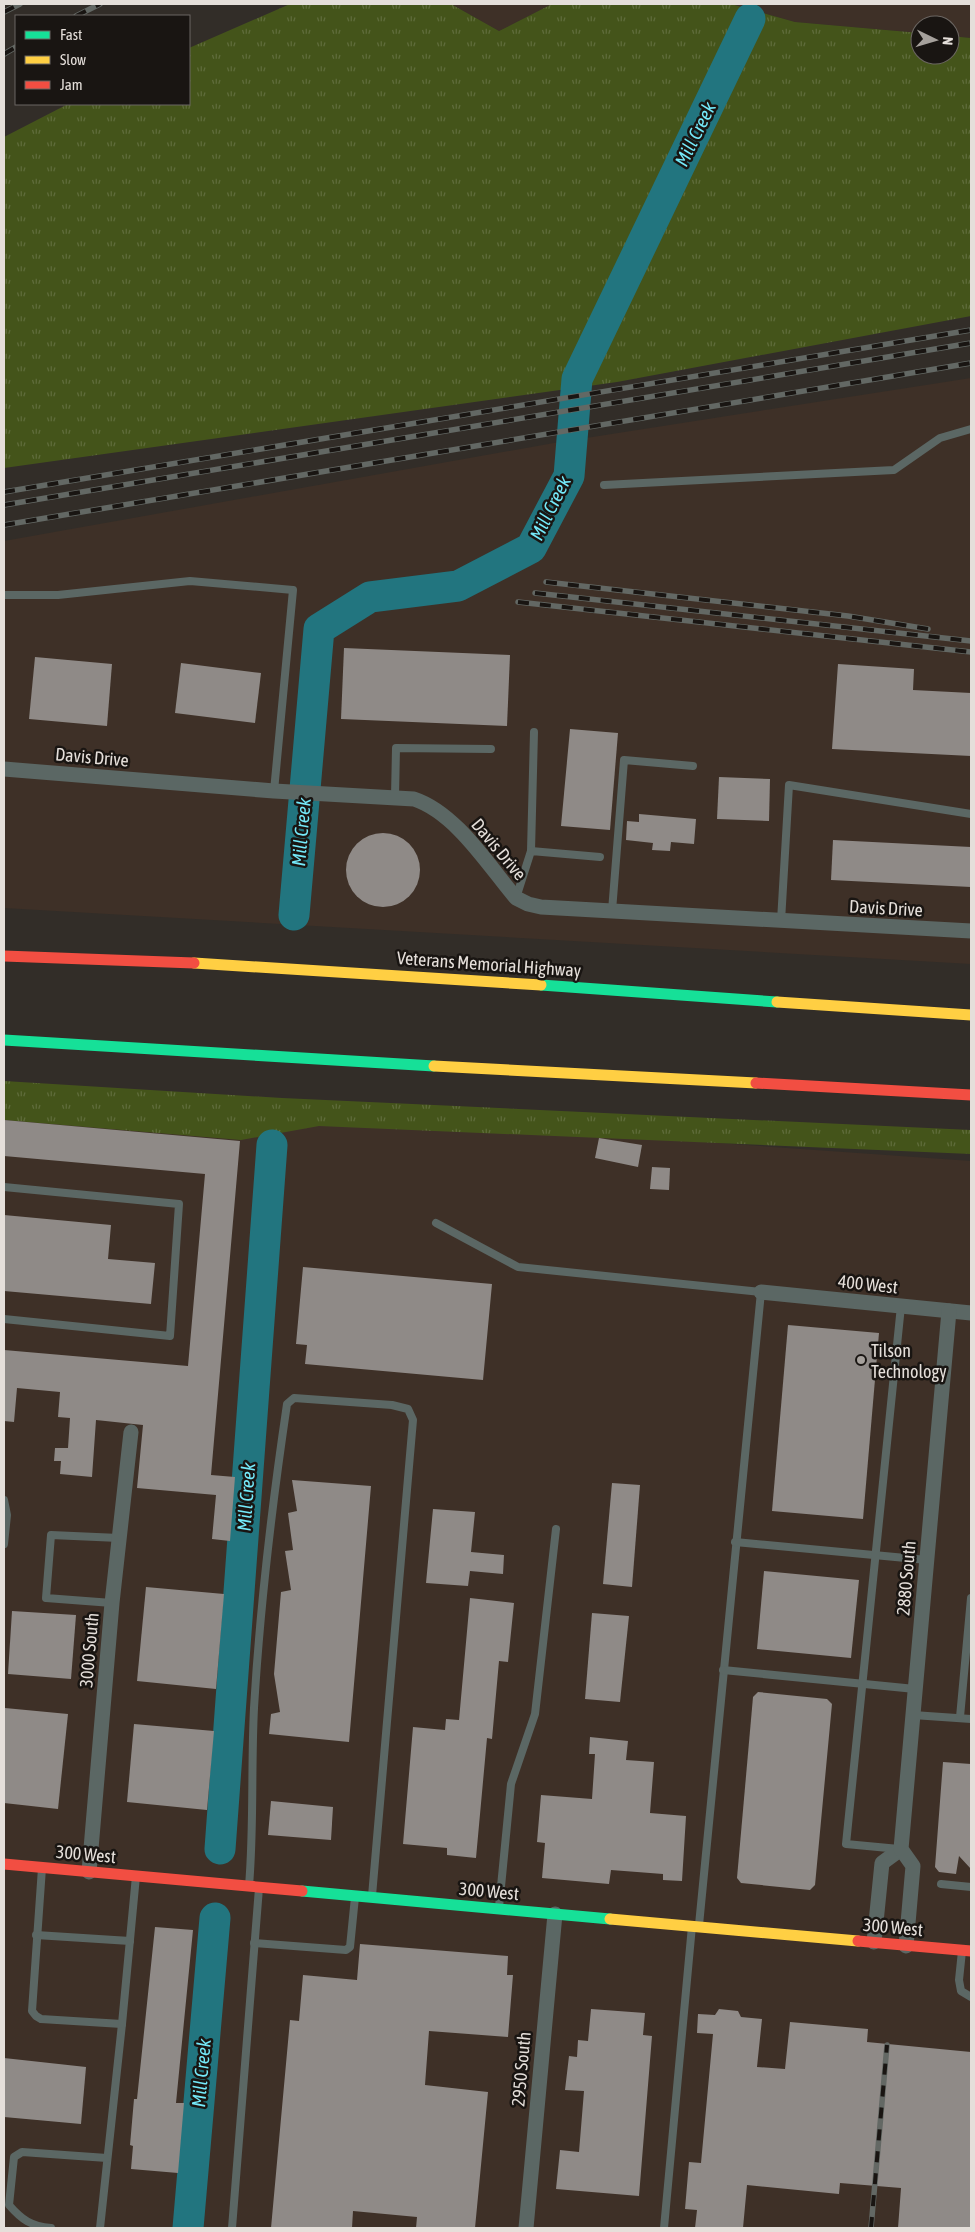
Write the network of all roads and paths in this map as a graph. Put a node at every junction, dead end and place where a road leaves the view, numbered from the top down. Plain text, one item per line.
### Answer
1 (971, 429) edge
2 (604, 485) dead end
3 (4, 595) edge
4 (534, 732) dead end
5 (491, 749) dead end
6 (693, 766) dead end
7 (4, 769) edge
8 (274, 791) junction
9 (396, 798) junction
10 (971, 814) edge
11 (531, 851) junction
12 (600, 857) dead end
13 (516, 898) junction
14 (612, 911) junction
15 (781, 921) junction
16 (971, 931) edge
17 (4, 946) edge
18 (4, 956) edge
19 (228, 964) junction
20 (971, 1015) edge
21 (4, 1040) edge
22 (228, 1055) junction
23 (82, 1057) dead end
24 (971, 1095) edge
25 (4, 1188) edge
26 (436, 1223) dead end
27 (761, 1292) junction
28 (901, 1306) junction
29 (949, 1310) junction
30 (971, 1313) edge
31 (4, 1319) edge
32 (131, 1432) dead end
33 (4, 1500) edge
34 (556, 1529) dead end
35 (119, 1538) junction
36 (735, 1542) junction
37 (4, 1544) edge
38 (876, 1556) junction
39 (927, 1560) junction
40 (971, 1598) edge
41 (112, 1603) junction
42 (723, 1670) junction
43 (864, 1684) junction
44 (915, 1689) junction
45 (912, 1715) junction
46 (960, 1718) junction
47 (971, 1719) edge
48 (901, 1849) junction
49 (4, 1864) edge
50 (42, 1868) junction
51 (89, 1872) junction
52 (136, 1876) junction
53 (941, 1884) dead end
54 (254, 1887) junction
55 (971, 1887) edge
56 (355, 1896) junction
57 (372, 1898) junction
58 (499, 1909) junction
59 (555, 1914) junction
60 (696, 1927) junction
61 (36, 1935) junction
62 (130, 1941) junction
63 (254, 1942) junction
64 (874, 1942) junction
65 (906, 1946) junction
66 (967, 1951) edge
67 (971, 1997) edge
68 (122, 2024) junction
69 (107, 2158) junction
70 (51, 2228) edge
71 (100, 2228) edge
72 (232, 2228) edge
73 (526, 2228) edge
74 (664, 2228) edge

1 - 2 lane
3 - 8 lane
4 - 11 lane
5 - 9 lane
6 - 14 lane
7 - 8 street, Davis Drive
8 - 9 street, Davis Drive
9 - 13 street, Davis Drive
10 - 15 lane
11 - 12 lane
11 - 13 lane
13 - 14 street, Davis Drive
14 - 15 street, Davis Drive
15 - 16 street, Davis Drive
17 - 19 main road
18 - 19 main road, Veterans Memorial Highway
19 - 20 main road, Veterans Memorial Highway
21 - 22 main road
22 - 23 main road
22 - 24 main road
25 - 31 lane
26 - 27 lane
27 - 28 street, 400 West
27 - 36 lane
28 - 29 street, 400 West
28 - 38 lane
29 - 30 street, 400 West
29 - 39 street, 2880 South
32 - 35 street, 3000 South
33 - 37 lane
34 - 58 lane
35 - 41 street, 3000 South
35 - 41 lane
36 - 38 lane
36 - 42 lane
38 - 39 lane
38 - 43 lane
39 - 44 street, 2880 South
40 - 46 lane
41 - 51 street, 3000 South
42 - 43 lane
42 - 60 lane
43 - 44 lane
43 - 48 lane
44 - 45 street, 2880 South
45 - 46 lane
45 - 48 street, 2880 South
46 - 47 lane
48 - 64 street
48 - 65 street
49 - 50 main road, 300 West
50 - 51 main road, 300 West
50 - 61 lane
51 - 52 main road, 300 West
52 - 54 main road, 300 West
52 - 62 lane
53 - 55 lane
54 - 56 main road, 300 West
54 - 57 lane
54 - 63 lane
56 - 57 main road, 300 West
56 - 63 lane
57 - 58 main road, 300 West
58 - 59 main road, 300 West
59 - 60 main road, 300 West
59 - 73 street, 2950 South
60 - 64 main road, 300 West
60 - 74 lane
61 - 62 lane
61 - 68 lane
62 - 68 lane
63 - 72 lane
64 - 65 main road, 300 West
65 - 66 main road, 300 West
66 - 67 lane
68 - 69 lane
69 - 70 lane
69 - 71 lane

